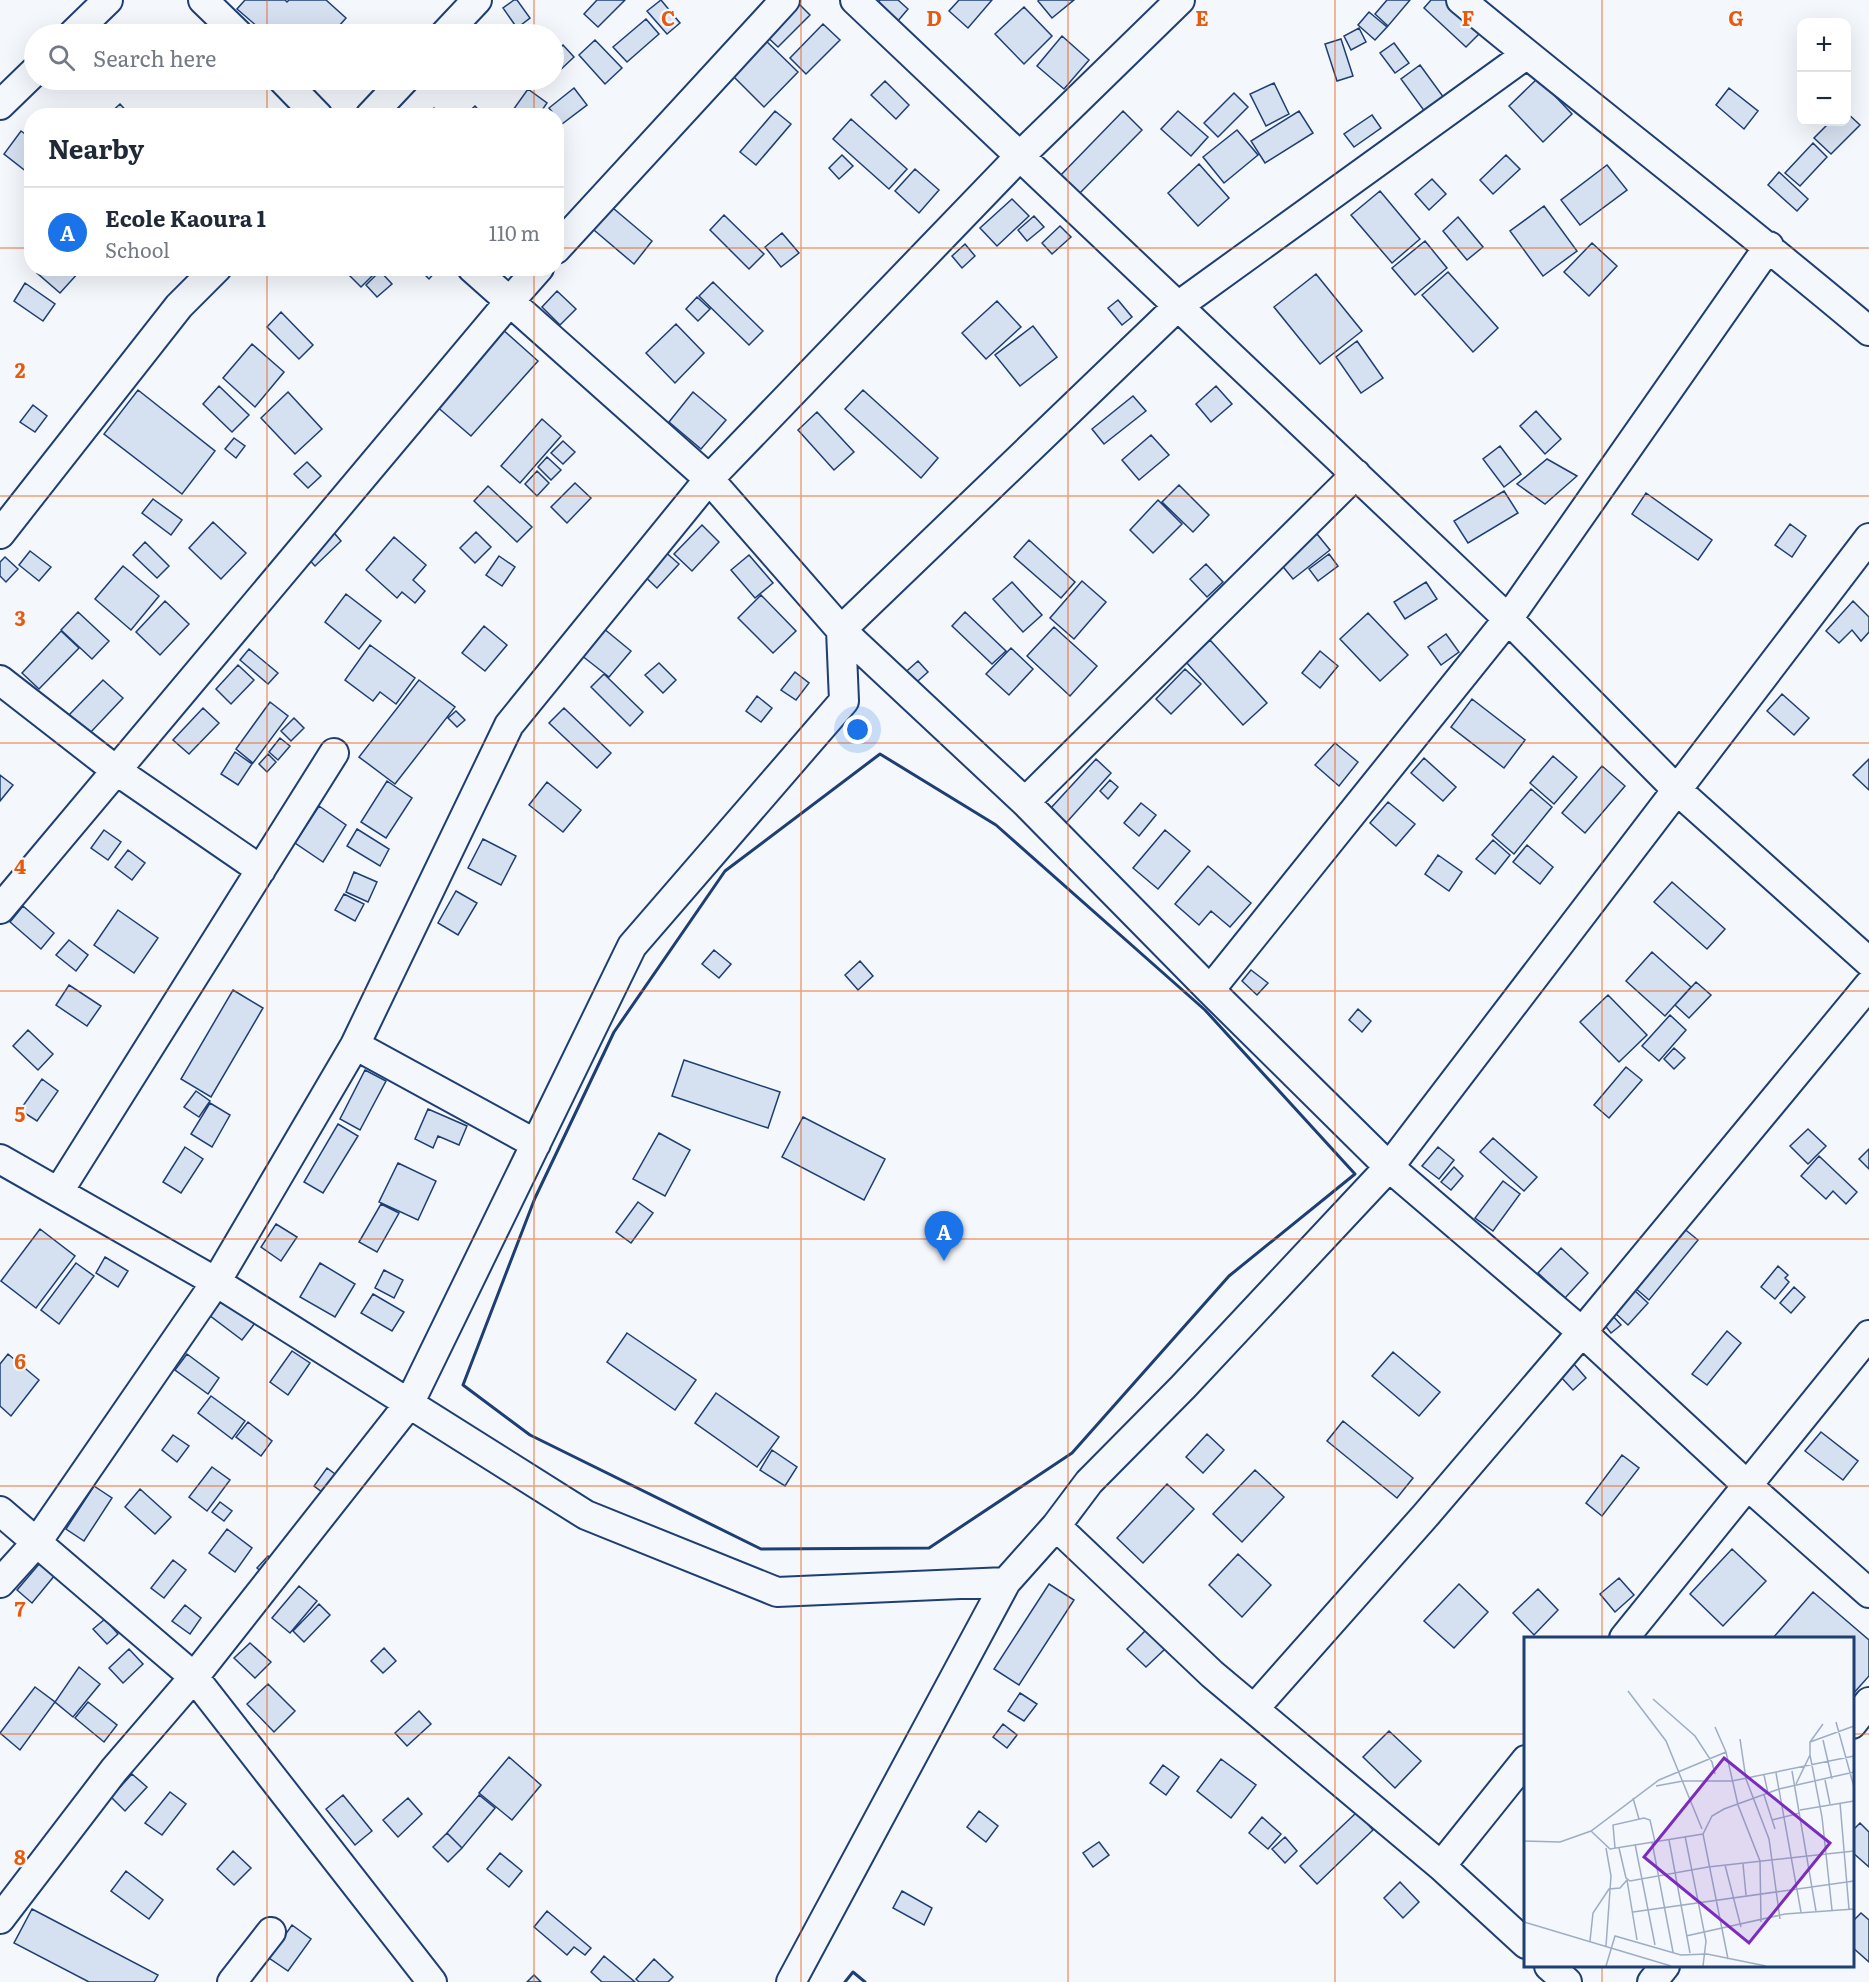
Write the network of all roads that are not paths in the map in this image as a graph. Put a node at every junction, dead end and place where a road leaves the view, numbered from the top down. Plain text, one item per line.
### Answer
1 (108, 0) edge
2 (204, 0) edge
3 (477, 0) edge
4 (785, 0) edge
5 (855, 0) edge
6 (1180, 0) edge
7 (1461, 0) edge
8 (83, 24) edge
9 (228, 24) edge
10 (454, 24) edge
11 (1527, 54) junction
12 (24, 82) edge
13 (293, 90) edge
14 (395, 90) edge
15 (0, 105) edge
16 (310, 108) edge
17 (378, 108) edge
18 (1020, 156) junction
19 (564, 240) edge
20 (1769, 246) junction
21 (209, 276) edge
22 (481, 276) edge
23 (532, 276) edge
24 (510, 301) junction
25 (1178, 306) junction
26 (1869, 331) edge
27 (1356, 474) junction
28 (709, 479) junction
29 (0, 534) edge
30 (1869, 538) edge
31 (1508, 619) junction
32 (841, 630) junction
33 (0, 680) edge
34 (334, 753) dead end
35 (117, 771) junction
36 (1677, 790) junction
37 (1025, 802) junction
38 (261, 870) junction
39 (0, 909) edge
40 (1869, 962) edge
41 (1869, 985) edge
42 (1210, 990) junction
43 (355, 1045) junction
44 (536, 1144) junction
45 (2, 1163) edge
46 (1389, 1167) junction
47 (59, 1191) junction
48 (216, 1282) junction
49 (1582, 1332) junction
50 (1869, 1335) edge
51 (409, 1404) junction
52 (1747, 1485) junction
53 (0, 1511) edge
54 (1056, 1526) junction
55 (37, 1542) junction
56 (1006, 1582) junction
57 (0, 1583) edge
58 (1869, 1593) edge
59 (1625, 1637) edge
60 (194, 1677) junction
61 (1869, 1702) edge
62 (1254, 1709) junction
63 (1854, 1721) edge
64 (1524, 1762) edge
65 (1441, 1866) junction
66 (0, 1919) edge
67 (270, 1932) dead end
68 (1524, 1942) edge
69 (1551, 1967) edge
70 (1663, 1967) edge
71 (232, 1982) edge
72 (432, 1982) edge
73 (791, 1982) edge
74 (1567, 1982) edge
75 (1652, 1982) edge

1 - 8 street
2 - 9 street
3 - 10 street
4 - 19 street
5 - 18 street
6 - 18 street
7 - 11 street
11 - 20 street
11 - 25 street
12 - 15 street
13 - 16 street
14 - 17 street
18 - 25 street
18 - 28 street
20 - 26 street
20 - 31 street
21 - 29 street
22 - 24 street
23 - 24 street
24 - 28 street
24 - 35 street
25 - 27 street
25 - 32 street
27 - 31 street
27 - 37 street
28 - 32 street
28 - 43 street
30 - 36 street
31 - 36 street
31 - 42 street
32 - 37 street
32 - 44 street
33 - 35 street
34 - 38 street
35 - 38 street
35 - 39 street
36 - 40 street
36 - 46 street
37 - 42 street
38 - 47 street
41 - 49 street
42 - 46 street
43 - 44 street
43 - 48 street
44 - 51 street
45 - 47 street
46 - 49 street
46 - 54 street
47 - 48 street
48 - 51 street
48 - 55 street
49 - 52 street
49 - 62 street
50 - 52 street
51 - 56 street
51 - 60 street
52 - 58 street
52 - 59 street
53 - 55 street
54 - 56 street
54 - 62 street
55 - 57 street
55 - 60 street
56 - 73 street
60 - 66 street
60 - 72 street
61 - 63 street
62 - 65 street
64 - 65 street
65 - 68 street
67 - 71 street
69 - 74 street
70 - 75 street

